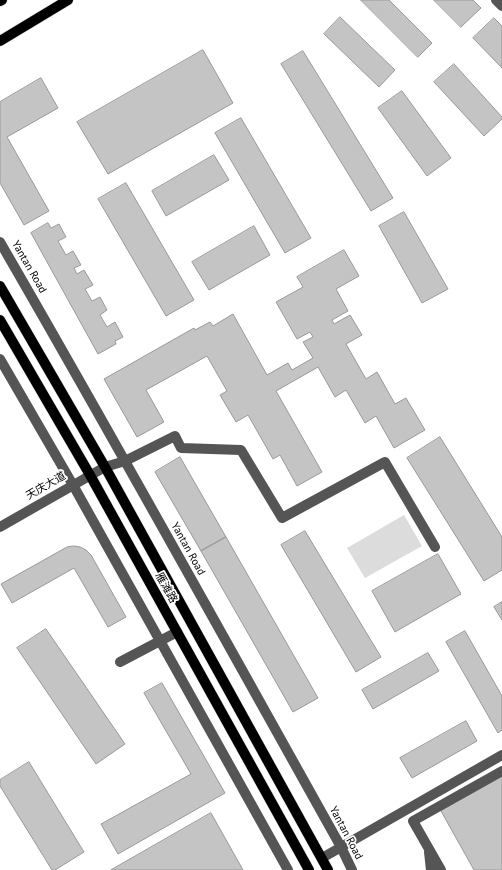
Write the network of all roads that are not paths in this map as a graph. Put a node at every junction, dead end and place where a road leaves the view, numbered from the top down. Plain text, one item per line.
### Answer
1 (68, 0) edge
2 (496, 0) edge
3 (502, 6) edge
4 (0, 41) edge
5 (0, 242) edge
6 (0, 286) edge
7 (0, 320) edge
8 (0, 359) edge
9 (125, 461) junction
10 (104, 467) junction
11 (90, 475) junction
12 (74, 484) junction
13 (0, 527) edge
14 (435, 547) dead end
15 (177, 632) junction
16 (160, 641) junction
17 (120, 662) dead end
18 (502, 754) edge
19 (502, 771) edge
20 (341, 847) junction
21 (429, 848) junction
22 (322, 858) junction
23 (288, 870) edge
24 (309, 870) edge
25 (328, 870) edge
26 (352, 870) edge
27 (431, 870) edge
28 (441, 870) edge

1 - 4 main road
2 - 3 street
5 - 9 street, Yantan Road
6 - 10 main road
7 - 11 main road, 雁滩路
8 - 12 street
9 - 10 street, 天庆大道
9 - 14 street, 天庆大道
9 - 20 street, Yantan Road
10 - 11 street, 天庆大道
10 - 22 main road
11 - 12 street, 天庆大道
11 - 15 main road, 雁滩路
12 - 13 street, 天庆大道
12 - 16 street
15 - 16 street
15 - 24 main road, 雁滩路
16 - 17 street
16 - 23 street
18 - 20 street
19 - 21 street
20 - 22 street
20 - 26 street, Yantan Road
21 - 27 street
21 - 28 street
22 - 25 main road

